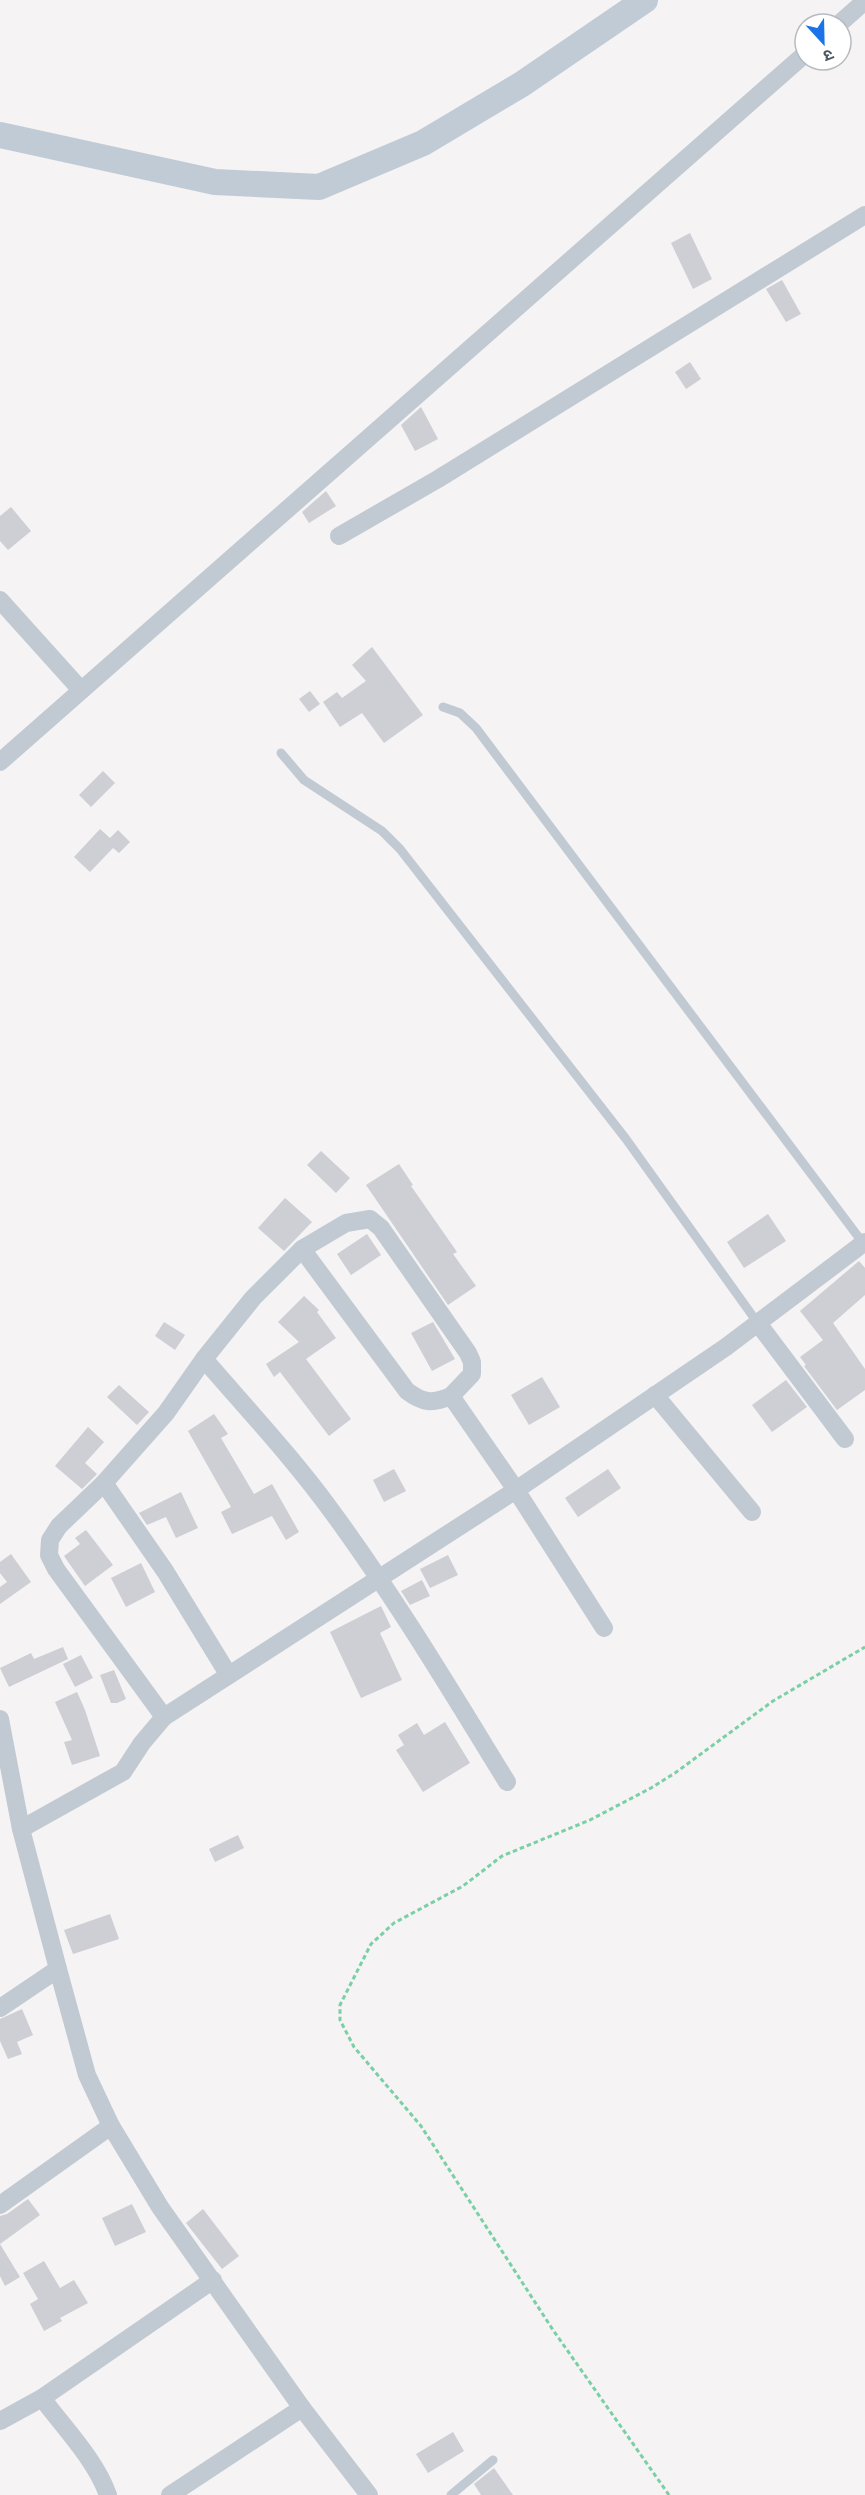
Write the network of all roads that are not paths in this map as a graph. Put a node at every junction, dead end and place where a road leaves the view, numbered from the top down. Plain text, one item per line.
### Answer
1 (645, 0) edge
2 (865, 1) edge
3 (853, 12) edge
4 (793, 65) edge
5 (1, 134) edge
6 (865, 216) edge
7 (339, 536) dead end
8 (0, 600) edge
9 (81, 690) junction
10 (443, 707) dead end
11 (281, 753) dead end
12 (0, 762) edge
13 (864, 1242) edge
14 (302, 1249) junction
15 (758, 1322) junction
16 (204, 1359) junction
17 (655, 1395) junction
18 (451, 1396) junction
19 (845, 1439) dead end
20 (104, 1483) junction
21 (516, 1490) junction
22 (752, 1512) dead end
23 (379, 1578) junction
24 (604, 1628) dead end
25 (228, 1674) junction
26 (164, 1717) junction
27 (0, 1719) edge
28 (507, 1782) dead end
29 (21, 1829) junction
30 (58, 1969) junction
31 (0, 2008) edge
32 (111, 2126) junction
33 (0, 2205) edge
34 (213, 2280) junction
35 (42, 2398) junction
36 (302, 2408) junction
37 (0, 2421) edge
38 (493, 2460) dead end
39 (108, 2495) edge
40 (170, 2495) edge
41 (369, 2495) edge
42 (451, 2495) edge

1 - 5 main road
2 - 3 street
4 - 9 street
6 - 7 street
8 - 9 street
9 - 12 street
10 - 13 lane
11 - 15 lane
13 - 15 street
14 - 16 street
14 - 18 street
14 - 18 street
15 - 17 street
15 - 19 street
16 - 20 street
16 - 23 street
17 - 21 street
17 - 22 street
18 - 21 street
20 - 25 street
20 - 26 street
21 - 23 street
21 - 24 street
23 - 25 street
23 - 28 street
25 - 26 street
26 - 29 street
27 - 29 street
29 - 30 street
30 - 31 street
30 - 32 street
32 - 33 street
32 - 34 street
34 - 35 street
34 - 36 street
35 - 37 street
35 - 39 street
36 - 40 street
36 - 41 street
38 - 42 lane

